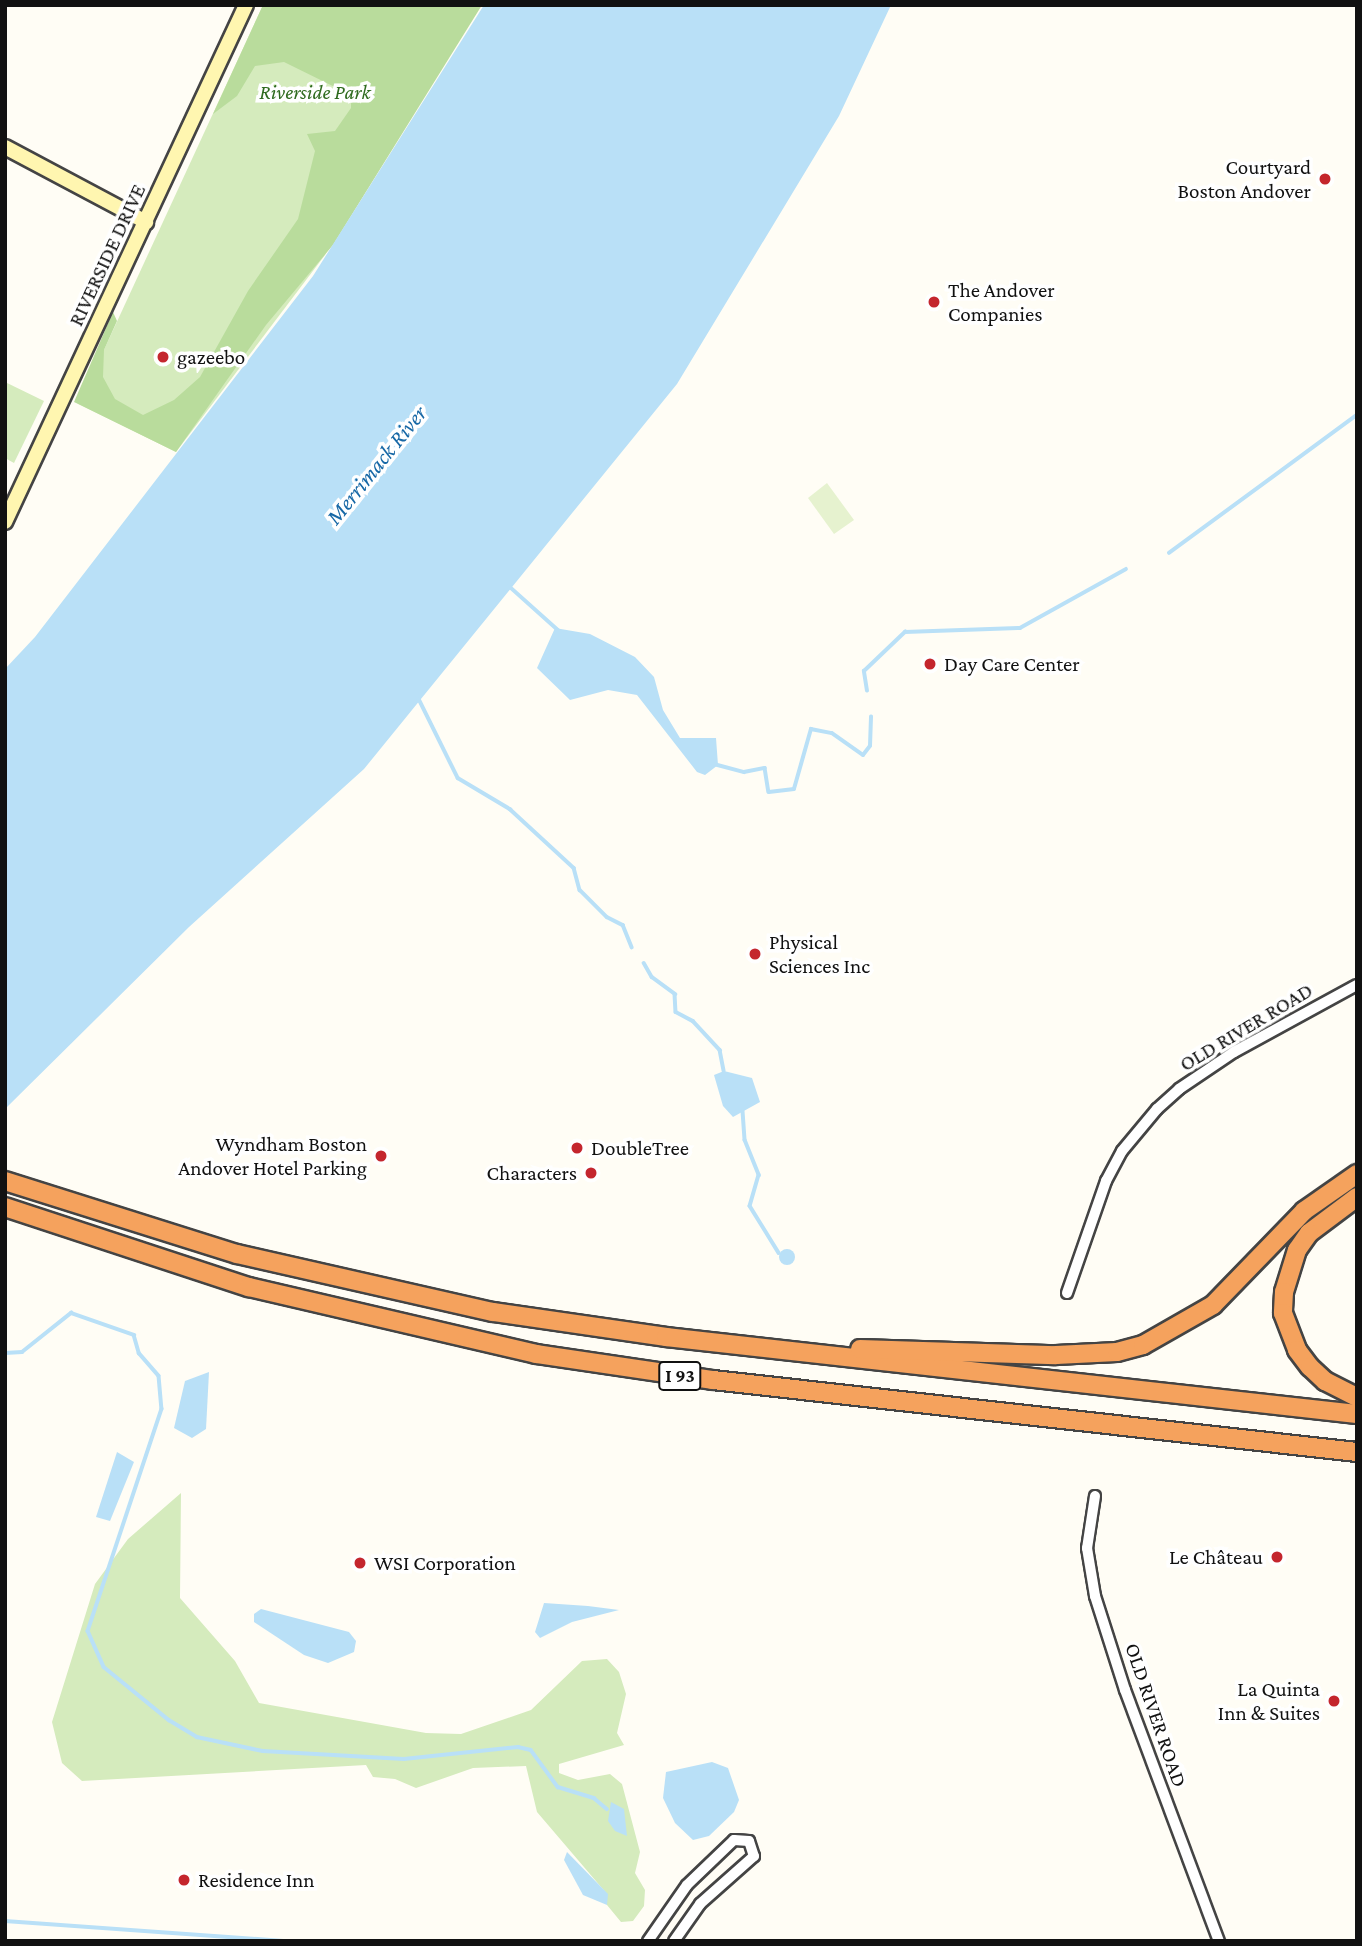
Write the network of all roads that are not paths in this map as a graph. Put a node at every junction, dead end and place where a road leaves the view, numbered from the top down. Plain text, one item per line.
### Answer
1 (246, 5) edge
2 (5, 147) edge
3 (146, 222) junction
4 (5, 522) edge
5 (1357, 985) edge
6 (1357, 1174) edge
7 (5, 1181) edge
8 (1357, 1197) edge
9 (13, 1210) edge
10 (1067, 1293) dead end
11 (775, 1350) junction
12 (1357, 1397) edge
13 (1357, 1414) edge
14 (1357, 1452) edge
15 (1095, 1496) dead end
16 (648, 1941) edge
17 (674, 1941) edge
18 (1219, 1941) edge

1 - 3 main road, RIVERSIDE DRIVE
2 - 3 main road
3 - 4 main road, RIVERSIDE DRIVE
5 - 10 street, OLD RIVER ROAD
6 - 11 highway
7 - 11 highway, I 93
8 - 12 highway
9 - 14 highway, I 93
11 - 13 highway, I 93
15 - 18 street, OLD RIVER ROAD
16 - 17 street

